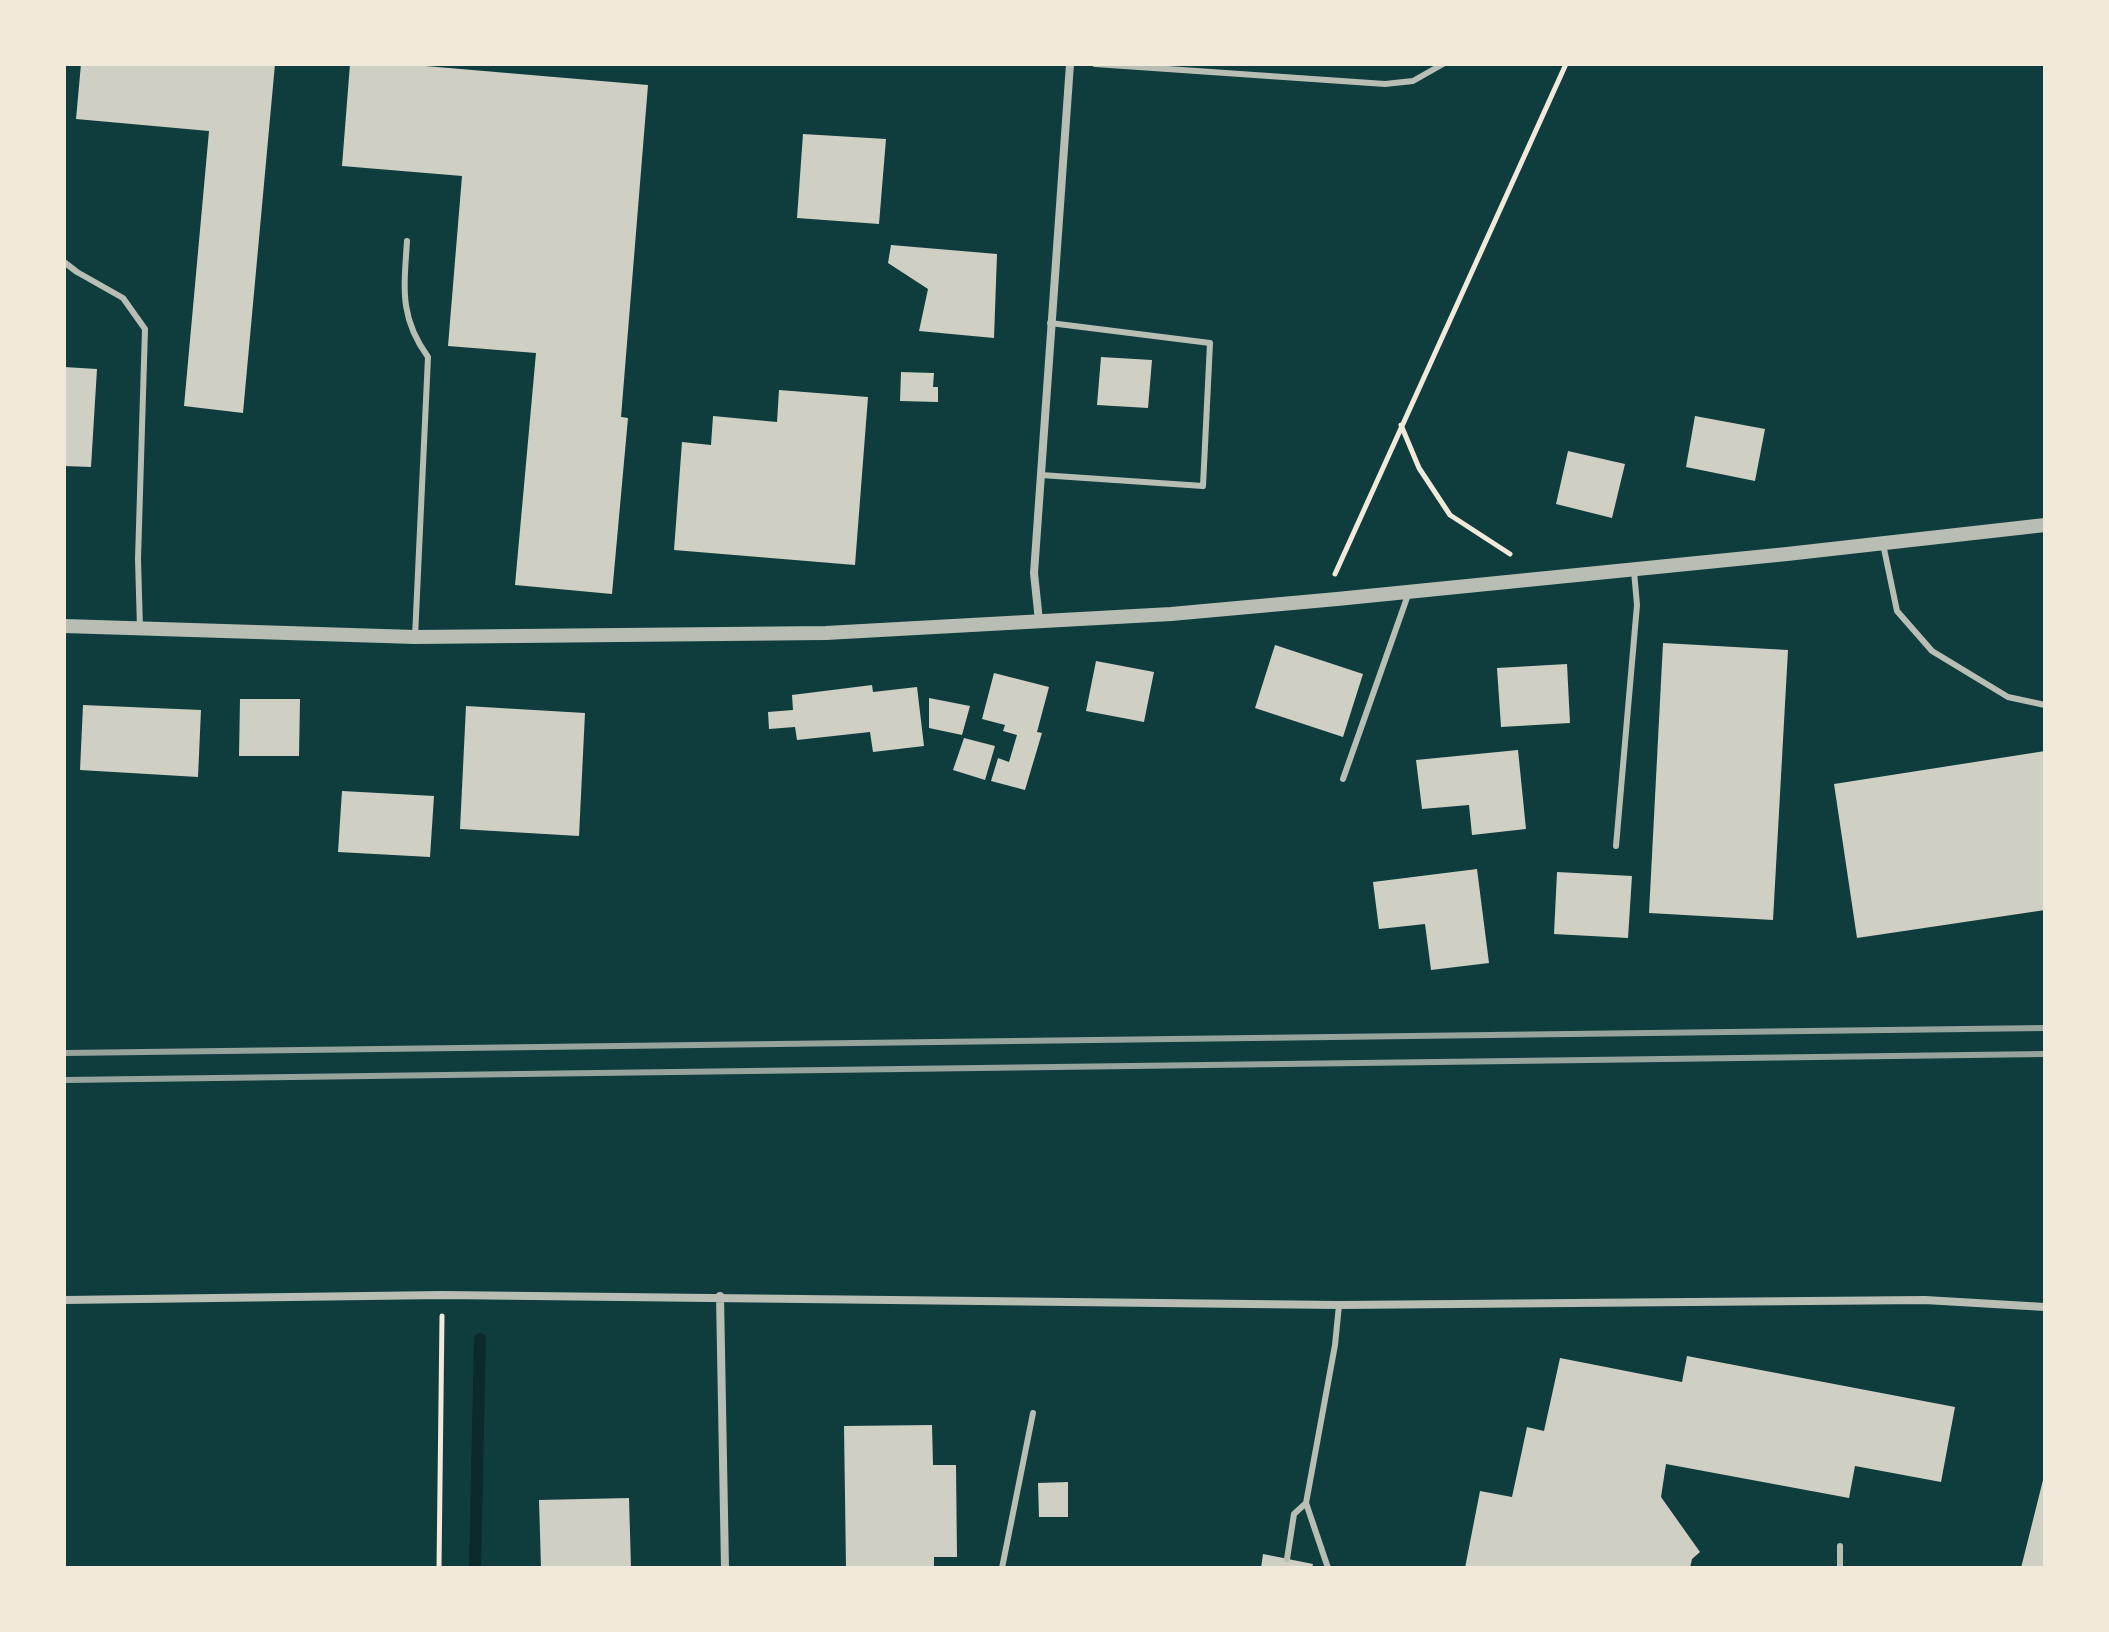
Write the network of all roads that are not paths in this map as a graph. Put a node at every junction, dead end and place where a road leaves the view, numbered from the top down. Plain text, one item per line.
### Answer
1 (1070, 64) edge
2 (1095, 64) edge
3 (1443, 64) edge
4 (1172, 67) edge
5 (407, 241) dead end
6 (64, 262) edge
7 (1050, 323) junction
8 (1041, 475) junction
9 (2045, 525) edge
10 (1883, 544) junction
11 (1634, 570) junction
12 (1409, 592) junction
13 (1039, 621) junction
14 (64, 626) edge
15 (140, 629) junction
16 (415, 637) junction
17 (2045, 705) edge
18 (1343, 779) dead end
19 (1616, 846) dead end
20 (720, 1296) junction
21 (64, 1300) edge
22 (1339, 1305) junction
23 (2045, 1307) edge
24 (1033, 1413) dead end
25 (1306, 1503) junction
26 (1840, 1546) dead end
27 (1287, 1559) dead end
28 (725, 1568) edge
29 (1002, 1568) edge
30 (1328, 1568) edge
31 (1840, 1568) edge

1 - 7 street
2 - 4 lane
3 - 4 lane
5 - 16 lane
6 - 15 lane
7 - 8 street
7 - 8 lane
8 - 13 street
9 - 10 street
10 - 11 street
10 - 17 lane
11 - 12 street
11 - 19 lane
12 - 13 street
12 - 18 lane
13 - 16 street
14 - 15 street
15 - 16 street
20 - 21 street
20 - 22 street
20 - 28 street
22 - 23 street
22 - 25 lane
24 - 29 lane
25 - 27 lane
25 - 30 lane
26 - 31 lane

